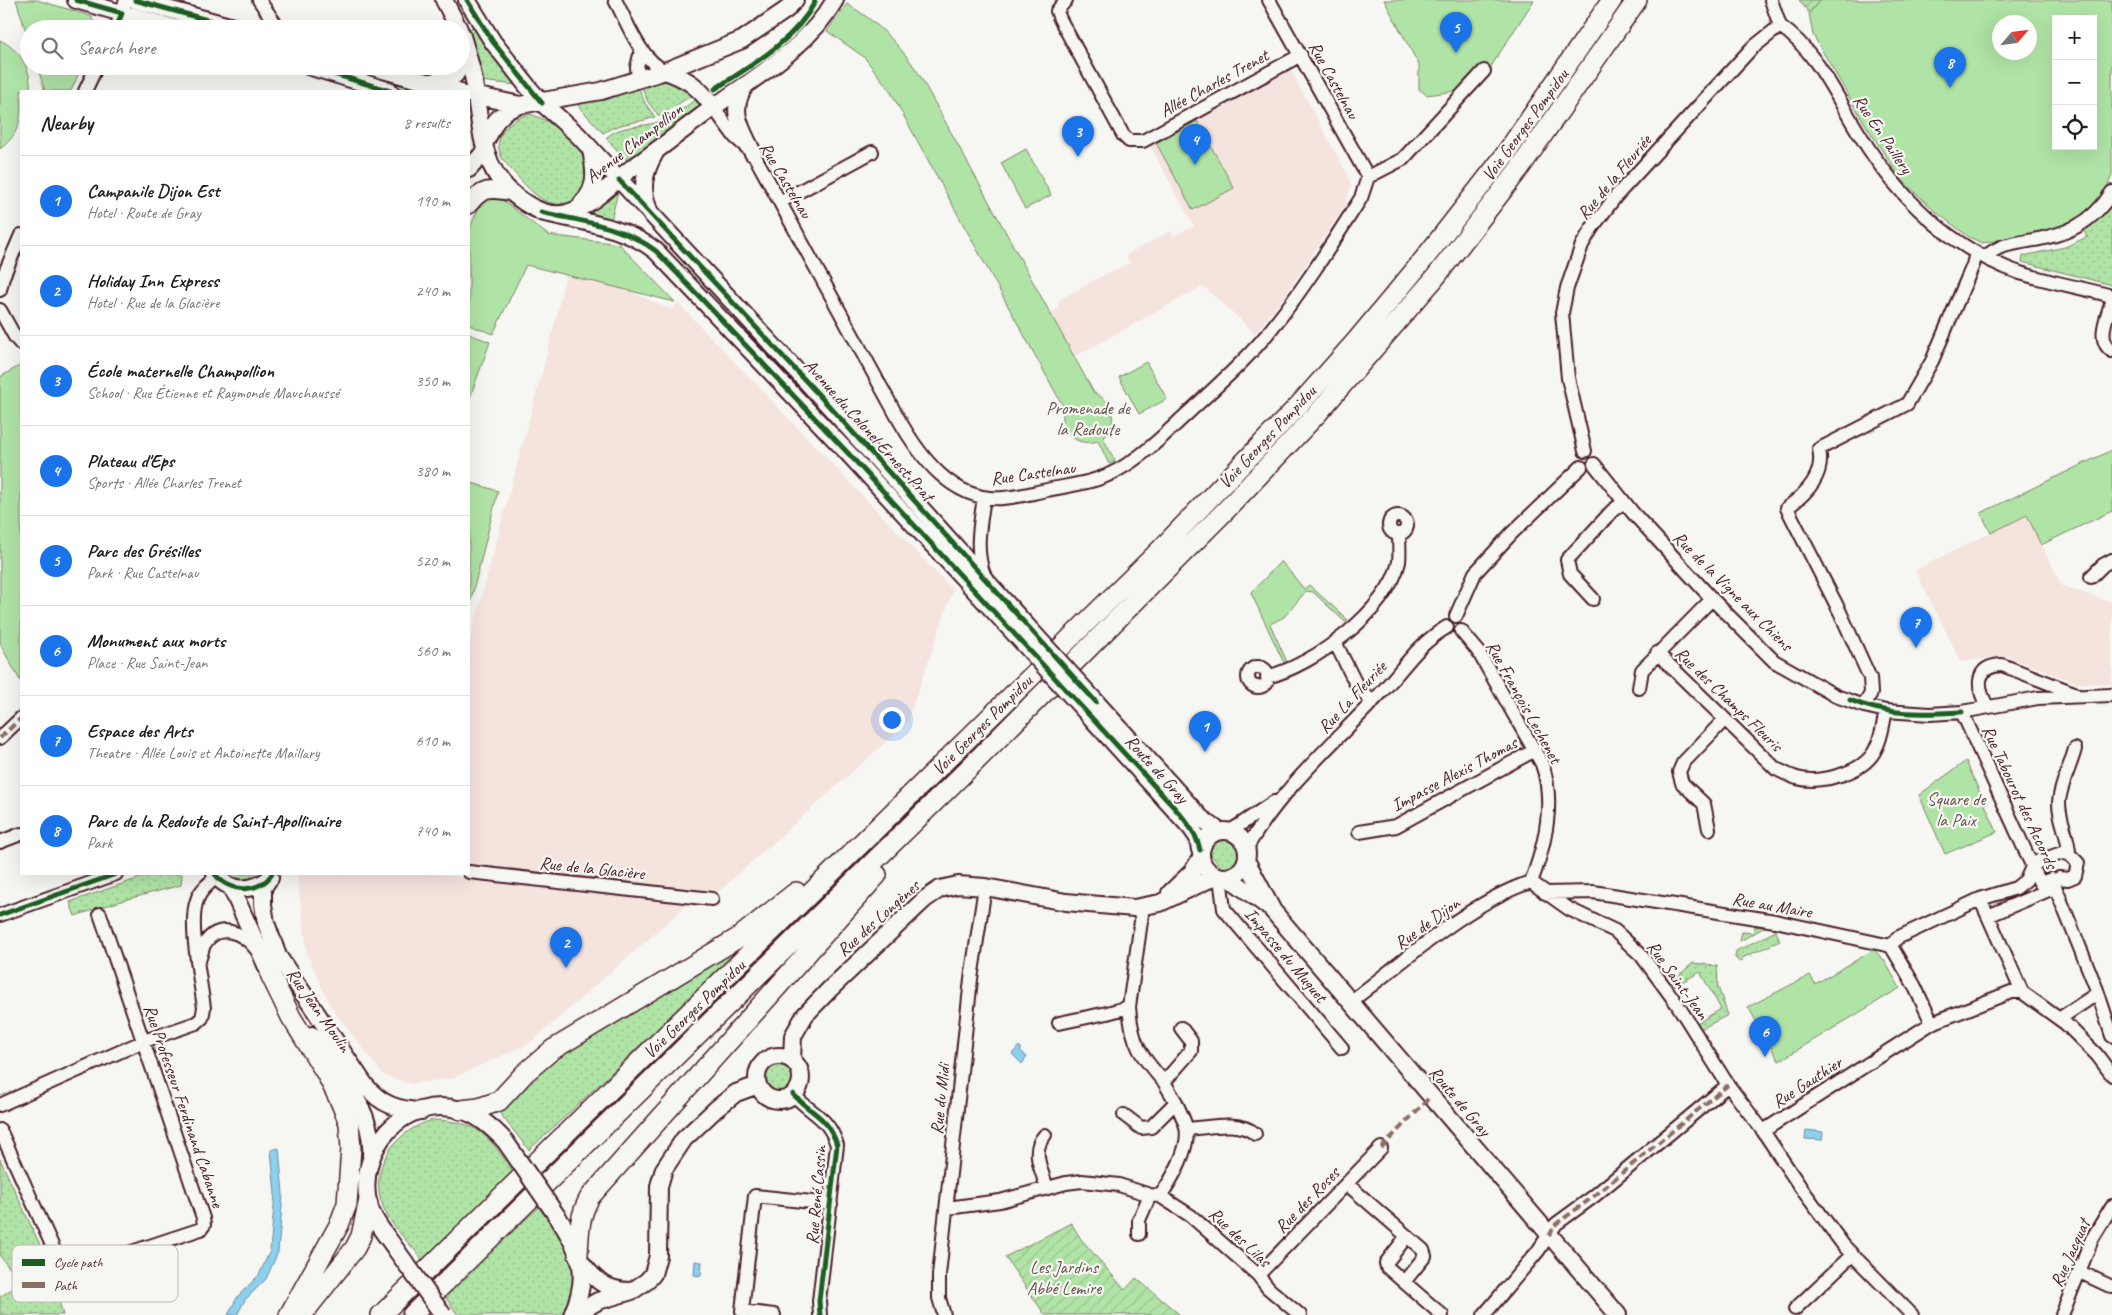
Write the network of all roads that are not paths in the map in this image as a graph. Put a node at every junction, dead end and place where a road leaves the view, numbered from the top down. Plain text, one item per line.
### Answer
1 (76, 0) edge
2 (135, 0) edge
3 (259, 0) edge
4 (444, 0) edge
5 (467, 0) edge
6 (615, 0) edge
7 (795, 0) edge
8 (835, 0) edge
9 (1066, 0) edge
10 (1269, 0) edge
11 (1612, 0) edge
12 (1637, 0) edge
13 (1771, 0) edge
14 (124, 6) edge
15 (119, 20) edge
16 (157, 20) edge
17 (207, 20) edge
18 (273, 20) edge
19 (454, 20) edge
20 (1780, 26) junction
21 (642, 51) junction
22 (1301, 55) junction
23 (470, 64) edge
24 (665, 71) junction
25 (1484, 71) dead end
26 (94, 75) edge
27 (331, 75) edge
28 (400, 75) edge
29 (455, 75) edge
30 (638, 80) junction
31 (427, 83) junction
32 (746, 84) junction
33 (362, 87) edge
34 (86, 90) edge
35 (383, 90) edge
36 (454, 90) edge
37 (472, 95) edge
38 (542, 102) junction
39 (520, 106) junction
40 (713, 108) junction
41 (470, 133) edge
42 (485, 147) junction
43 (591, 150) junction
44 (872, 152) dead end
45 (655, 153) junction
46 (753, 153) junction
47 (470, 168) edge
48 (1368, 177) junction
49 (619, 180) junction
50 (510, 192) junction
51 (2112, 192) edge
52 (780, 202) junction
53 (470, 203) edge
54 (577, 208) junction
55 (541, 212) junction
56 (652, 217) junction
57 (20, 237) edge
58 (1980, 255) junction
59 (0, 290) edge
60 (2112, 296) edge
61 (2112, 300) edge
62 (0, 310) edge
63 (20, 343) edge
64 (2112, 351) edge
65 (1587, 465) junction
66 (984, 498) junction
67 (1624, 502) junction
68 (1400, 535) dead end
69 (2112, 560) edge
70 (2091, 577) dead end
71 (987, 582) junction
72 (1593, 599) dead end
73 (1712, 599) junction
74 (1456, 616) junction
75 (1447, 627) junction
76 (1020, 629) junction
77 (1461, 631) junction
78 (1335, 642) junction
79 (1657, 653) junction
80 (1268, 677) dead end
81 (1639, 688) dead end
82 (2078, 695) junction
83 (2112, 695) edge
84 (1372, 703) junction
85 (1864, 706) junction
86 (1987, 706) junction
87 (1091, 707) junction
88 (1886, 711) junction
89 (1962, 712) junction
90 (20, 719) edge
91 (1725, 719) junction
92 (0, 738) edge
93 (1535, 750) junction
94 (2075, 750) dead end
95 (965, 772) junction
96 (1284, 794) junction
97 (1709, 829) dead end
98 (1224, 831) junction
99 (1359, 832) dead end
100 (873, 833) junction
101 (20, 834) edge
102 (0, 842) edge
103 (1200, 854) junction
104 (1246, 854) junction
105 (2069, 854) junction
106 (2032, 867) junction
107 (470, 872) edge
108 (109, 875) edge
109 (216, 875) edge
110 (271, 875) edge
111 (1221, 877) junction
112 (83, 879) edge
113 (1531, 882) junction
114 (2053, 882) junction
115 (231, 887) junction
116 (985, 887) junction
117 (1544, 893) junction
118 (712, 899) dead end
119 (1980, 899) junction
120 (1160, 903) junction
121 (1141, 907) junction
122 (1273, 911) junction
123 (100, 914) dead end
124 (0, 915) edge
125 (1988, 916) junction
126 (1890, 946) junction
127 (262, 955) junction
128 (198, 963) junction
129 (270, 974) junction
130 (2022, 992) junction
131 (2098, 993) junction
132 (1350, 1002) junction
133 (1130, 1007) junction
134 (2059, 1019) junction
135 (1059, 1022) dead end
136 (1932, 1023) junction
137 (1181, 1028) dead end
138 (2112, 1036) edge
139 (144, 1042) junction
140 (1342, 1048) dead end
141 (792, 1060) junction
142 (2112, 1073) edge
143 (1164, 1082) junction
144 (758, 1085) junction
145 (1728, 1085) junction
146 (793, 1094) junction
147 (1176, 1102) junction
148 (0, 1105) edge
149 (461, 1110) junction
150 (422, 1111) junction
151 (1124, 1115) dead end
152 (1187, 1129) junction
153 (0, 1130) edge
154 (1764, 1131) junction
155 (1255, 1134) dead end
156 (1045, 1135) dead end
157 (1380, 1148) dead end
158 (371, 1156) junction
159 (1347, 1184) junction
160 (1047, 1188) junction
161 (1155, 1196) junction
162 (368, 1204) junction
163 (831, 1204) junction
164 (2112, 1206) edge
165 (947, 1208) junction
166 (1139, 1234) dead end
167 (1407, 1236) junction
168 (1549, 1236) junction
169 (52, 1245) edge
170 (153, 1245) edge
171 (1852, 1255) junction
172 (579, 1258) junction
173 (2080, 1272) junction
174 (1258, 1275) junction
175 (1404, 1282) junction
176 (2112, 1287) edge
177 (632, 1291) junction
178 (1795, 1309) dead end
179 (289, 1315) edge
180 (302, 1315) edge
181 (381, 1315) edge
182 (412, 1315) edge
183 (443, 1315) edge
184 (573, 1315) edge
185 (774, 1315) edge
186 (820, 1315) edge
187 (944, 1315) edge
188 (1300, 1315) edge
189 (1442, 1315) edge
190 (1484, 1315) edge
191 (1618, 1315) edge
192 (1912, 1315) edge
193 (2062, 1315) edge

1 - 14 main road
2 - 17 main road
3 - 18 street
4 - 19 main road
5 - 38 main road
6 - 21 street
7 - 24 main road
8 - 32 main road, Avenue Champollion
9 - 22 street, Allée Charles Trenet
10 - 22 street, Rue Castelnau
11 - 100 highway, Voie Georges Pompidou
12 - 95 highway, Voie Georges Pompidou
13 - 20 street
14 - 15 street
14 - 16 main road
20 - 58 street, Rue En Paillery
20 - 65 street, Rue de la Fleuriée
21 - 24 street
21 - 30 street
22 - 48 street, Rue Castelnau
23 - 37 main road
24 - 30 main road
24 - 40 main road, Avenue Champollion
25 - 48 street
26 - 34 street
27 - 33 main road
28 - 31 main road
29 - 31 main road
30 - 38 main road
31 - 36 main road
32 - 40 main road, Avenue Champollion
32 - 46 main road
33 - 35 main road
37 - 39 main road
37 - 42 main road
38 - 39 main road
38 - 43 main road
39 - 42 main road
40 - 45 main road, Avenue Champollion
40 - 46 street, Rue Castelnau
41 - 42 main road
42 - 47 main road
42 - 50 main road
43 - 49 main road, Avenue du Colonel Ernest Prat
43 - 54 main road
44 - 52 street
45 - 49 main road, Avenue Champollion
45 - 56 main road
46 - 52 street, Rue Castelnau
48 - 66 street, Rue Castelnau
49 - 54 main road, Avenue Champollion
49 - 56 main road, Avenue du Colonel Ernest Prat
50 - 53 main road
50 - 55 main road
51 - 58 street
52 - 66 street, Rue Castelnau
54 - 55 main road
55 - 76 main road, Avenue du Colonel Ernest Prat
56 - 71 main road, Avenue du Colonel Ernest Prat
57 - 59 street
58 - 60 street, Rue En Paillery
58 - 85 street
61 - 64 street
62 - 63 street
65 - 67 street, Rue de la Vigne aux Chiens
65 - 74 street
66 - 71 street
67 - 72 street
67 - 73 street, Rue de la Vigne aux Chiens
68 - 78 street
69 - 70 street
71 - 76 main road, Avenue du Colonel Ernest Prat
73 - 79 street, Rue des Champs Fleuris
73 - 85 street, Rue de la Vigne aux Chiens
74 - 75 street
74 - 77 street
75 - 77 street
75 - 84 street, Rue La Fleuriée
76 - 87 main road, Avenue du Colonel Ernest Prat, bridge
77 - 93 street, Rue François Lechenet
78 - 80 street
78 - 84 street
79 - 81 street, Rue des Champs Fleuris
79 - 91 street, Rue des Champs Fleuris
82 - 83 street, Rue de la Vigne aux Chiens
82 - 86 street, Rue de la Vigne aux Chiens
82 - 86 street
84 - 96 street, Rue La Fleuriée
85 - 88 street, Rue de la Vigne aux Chiens
86 - 89 street, Rue de la Vigne aux Chiens
87 - 98 main road, Route de Gray
87 - 103 main road, Route de Gray
88 - 89 street, Rue de la Vigne aux Chiens
88 - 91 street, Rue des Champs Fleuris
89 - 106 street, Rue Tabourot des Accords
90 - 92 street
91 - 97 street
93 - 99 street, Impasse Alexis Thomas
93 - 113 street, Rue François Lechenet
94 - 105 street
95 - 172 highway
95 - 182 highway, Voie Georges Pompidou
96 - 98 street, Rue La Fleuriée
96 - 104 street, Rue La Fleuriée
98 - 103 main road
98 - 104 main road
100 - 149 highway
100 - 181 highway, Voie Georges Pompidou
101 - 102 street
103 - 111 main road
103 - 120 main road
104 - 111 main road
104 - 122 main road, Route de Gray
105 - 106 street
105 - 114 street
106 - 114 street, Rue Tabourot des Accords
106 - 119 street
107 - 118 street, Rue de la Glacière
108 - 112 street
109 - 115 main road
109 - 128 street
110 - 115 main road
110 - 150 main road, Rue Jean Moulin
111 - 120 main road, Rue des Longènes
111 - 122 main road, Route de Gray
111 - 140 street, Impasse du Muguet
112 - 124 street
113 - 117 street, Rue Saint-Jean
113 - 132 street, Rue de Dijon
114 - 125 street
114 - 131 street
115 - 127 main road, Rue Jean Moulin
116 - 121 main road, Rue des Longènes
116 - 141 main road, Rue des Longènes
116 - 165 street, Rue du Midi
117 - 126 street, Rue au Maire
117 - 145 street, Rue Saint-Jean
119 - 125 street
119 - 126 street
120 - 121 main road, Rue des Longènes
121 - 133 street
122 - 132 main road, Route de Gray
123 - 139 street, Rue Professeur Ferdinand Cabanne
125 - 130 street
126 - 136 street
127 - 128 street
127 - 129 main road, Rue Jean Moulin
128 - 139 street
129 - 158 main road, Rue Jean Moulin
129 - 179 highway
130 - 134 street
130 - 136 street, Rue Gauthier
131 - 134 street
131 - 138 street
132 - 168 main road, Route de Gray
133 - 135 street
133 - 143 street
134 - 142 street
136 - 154 street, Rue Gauthier
137 - 143 street
139 - 148 street
139 - 170 street, Rue Professeur Ferdinand Cabanne
141 - 144 main road
141 - 146 main road
143 - 147 street
144 - 146 main road
144 - 177 main road
145 - 154 street, Rue Gauthier
145 - 168 street
146 - 163 street, Rue René Cassin
147 - 151 street
147 - 152 street
149 - 150 main road
149 - 172 main road, bridge
150 - 158 main road
152 - 155 street
152 - 161 street
153 - 169 street, Rue Professeur Ferdinand Cabanne
154 - 171 street
156 - 160 street
157 - 159 street, Rue des Roses
158 - 162 main road
159 - 167 street
159 - 174 street, Rue des Roses
160 - 161 street, Rue des Lilas
160 - 165 street, Rue des Lilas
161 - 166 street
161 - 174 street, Rue des Lilas
162 - 180 highway
162 - 183 main road, bridge
163 - 185 street
163 - 186 street, Rue René Cassin
164 - 173 street, Rue Jacquat
165 - 187 street, Rue du Midi
167 - 175 street
167 - 175 street
168 - 190 street
168 - 191 main road, Route de Gray
171 - 178 street
171 - 192 street
172 - 177 main road
172 - 184 main road
173 - 176 street
173 - 193 street, Rue Jacquat
174 - 188 street, Rue des Lilas
175 - 189 street
177 - 184 main road

